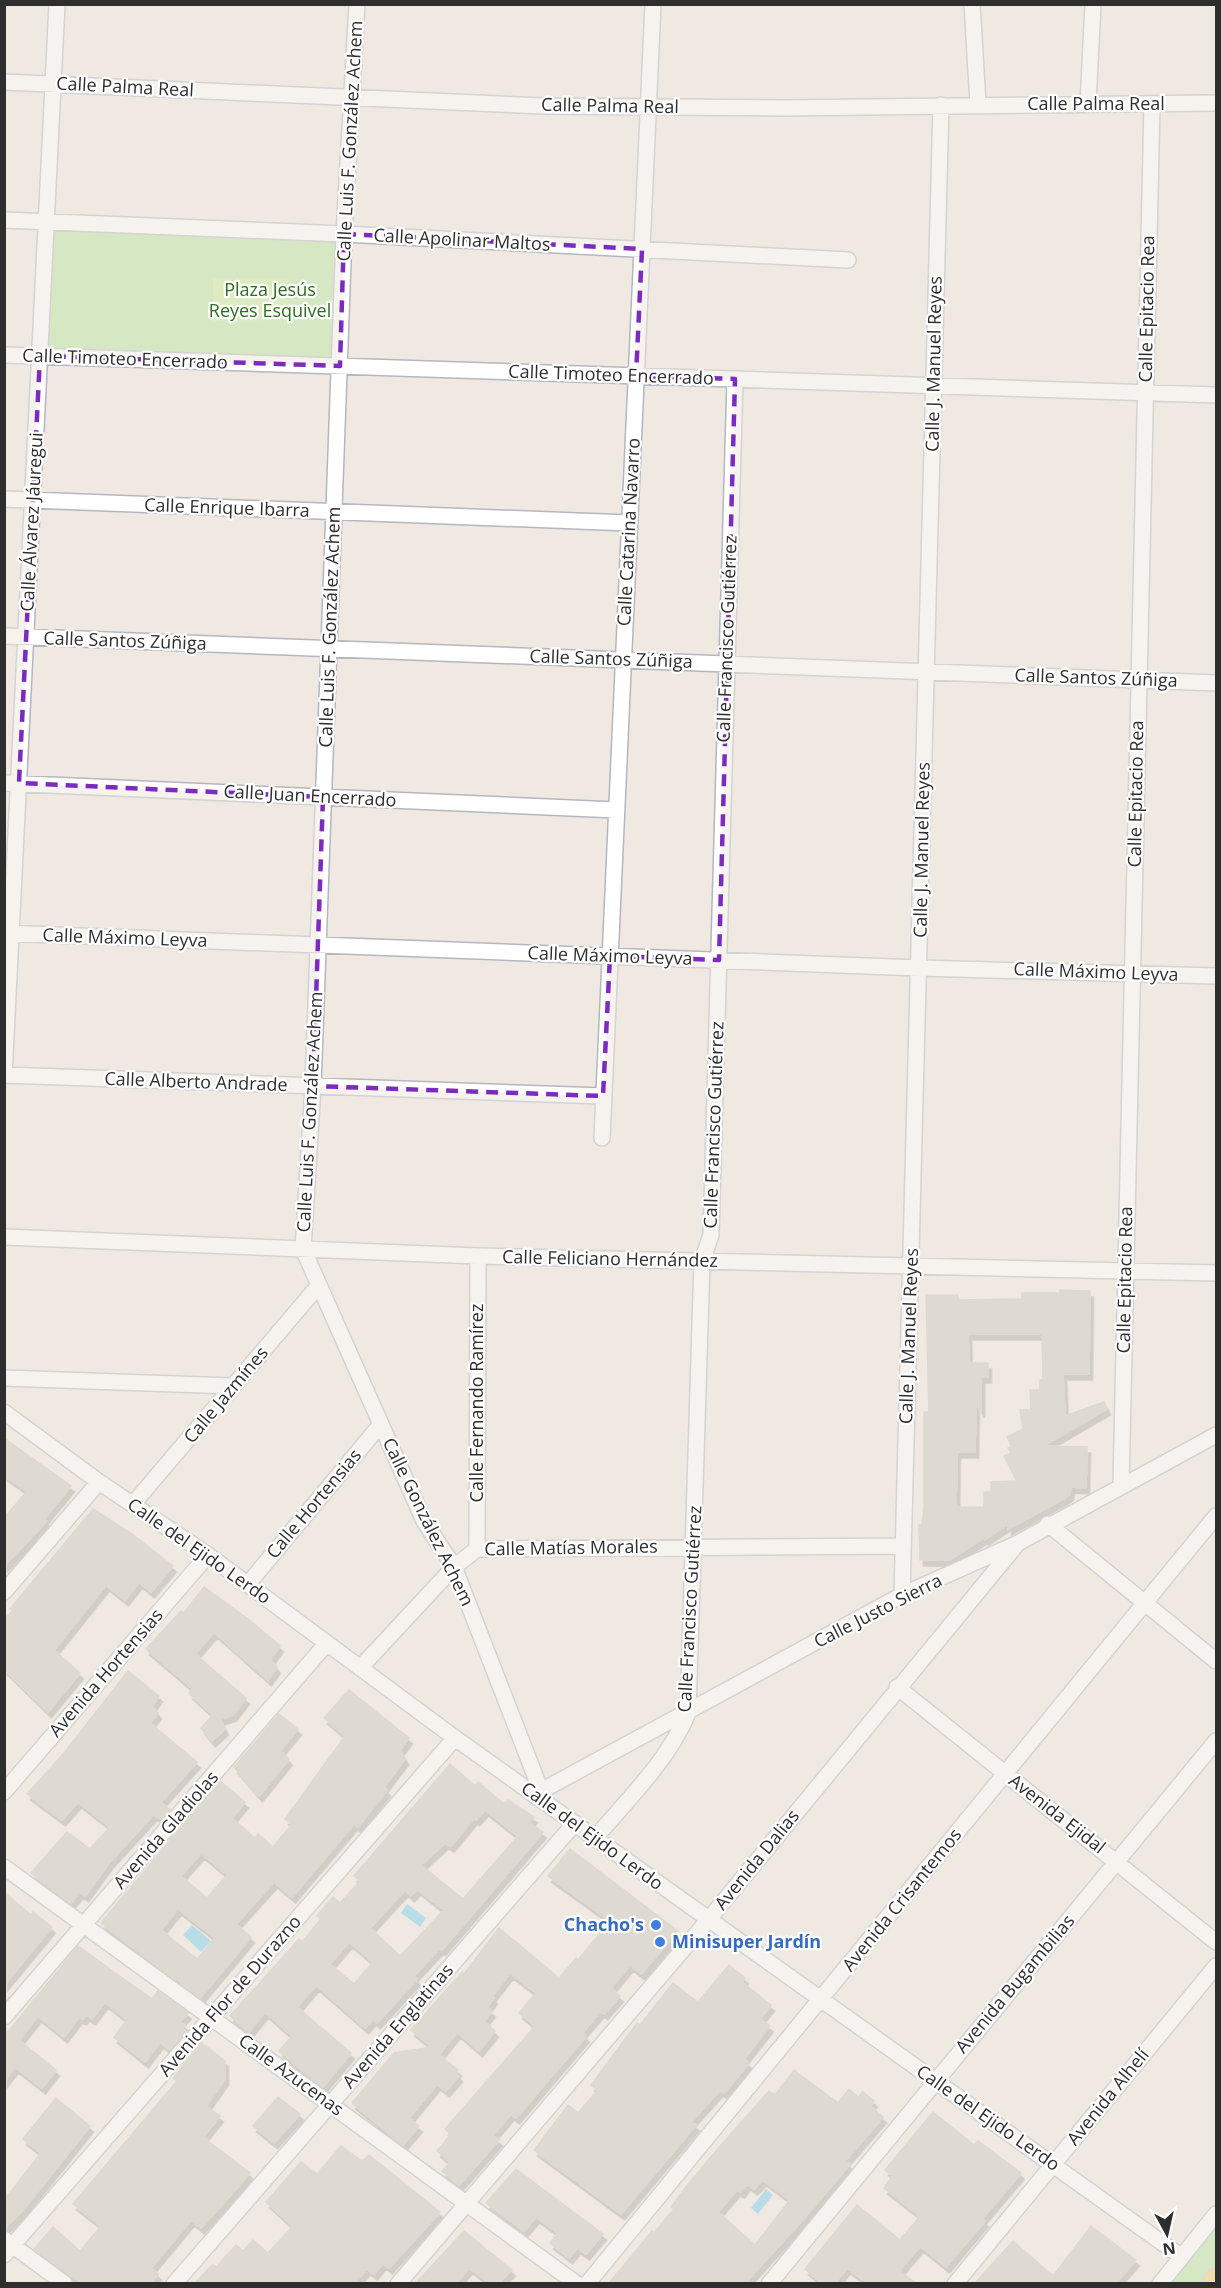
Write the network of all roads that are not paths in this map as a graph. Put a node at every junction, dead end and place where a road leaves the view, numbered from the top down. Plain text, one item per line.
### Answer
1 (57, 4) edge
2 (357, 4) edge
3 (653, 4) edge
4 (972, 4) edge
5 (1093, 4) edge
6 (4, 82) edge
7 (53, 84) junction
8 (352, 97) junction
9 (1216, 103) edge
10 (978, 104) junction
11 (1088, 104) junction
12 (941, 105) junction
13 (1152, 105) junction
14 (648, 107) junction
15 (4, 220) edge
16 (46, 222) junction
17 (344, 234) junction
18 (642, 249) junction
19 (848, 260) dead end
20 (4, 355) edge
21 (40, 357) junction
22 (340, 366) junction
23 (636, 376) junction
24 (735, 379) junction
25 (934, 385) junction
26 (1145, 392) junction
27 (1216, 395) edge
28 (4, 499) edge
29 (33, 500) junction
30 (334, 512) junction
31 (629, 523) junction
32 (4, 636) edge
33 (26, 637) junction
34 (329, 649) junction
35 (623, 660) junction
36 (727, 664) junction
37 (927, 672) junction
38 (1139, 680) junction
39 (1216, 683) edge
40 (12, 783) edge
41 (323, 797) junction
42 (616, 810) junction
43 (8, 933) edge
44 (318, 945) junction
45 (610, 956) junction
46 (719, 960) junction
47 (919, 968) junction
48 (1132, 973) junction
49 (1216, 976) edge
50 (4, 1075) edge
51 (313, 1086) junction
52 (603, 1096) junction
53 (602, 1138) dead end
54 (4, 1238) edge
55 (303, 1249) junction
56 (478, 1256) junction
57 (702, 1261) junction
58 (911, 1266) junction
59 (1125, 1271) junction
60 (1216, 1273) edge
61 (319, 1285) junction
62 (4, 1378) edge
63 (233, 1386) junction
64 (4, 1412) edge
65 (381, 1424) junction
66 (1216, 1435) edge
67 (99, 1482) junction
68 (1122, 1484) junction
69 (133, 1504) junction
70 (1216, 1516) edge
71 (1048, 1524) junction
72 (1018, 1543) junction
73 (693, 1546) junction
74 (903, 1546) junction
75 (477, 1549) junction
76 (208, 1555) junction
77 (454, 1567) junction
78 (248, 1584) junction
79 (4, 1592) edge
80 (902, 1595) junction
81 (1146, 1602) junction
82 (327, 1643) junction
83 (1216, 1661) edge
84 (360, 1668) junction
85 (897, 1687) junction
86 (688, 1713) junction
87 (455, 1737) junction
88 (1216, 1741) edge
89 (1006, 1773) junction
90 (4, 1792) edge
91 (542, 1796) junction
92 (575, 1823) junction
93 (595, 1838) junction
94 (1117, 1861) junction
95 (4, 1867) edge
96 (709, 1919) junction
97 (84, 1925) junction
98 (1216, 1942) edge
99 (1216, 1966) edge
100 (821, 1999) junction
101 (4, 2017) edge
102 (212, 2017) junction
103 (936, 2081) junction
104 (331, 2103) junction
105 (1053, 2165) junction
106 (468, 2203) junction
107 (1216, 2214) edge
108 (7, 2246) edge
109 (1182, 2257) junction
110 (65, 2283) edge
111 (174, 2283) edge
112 (398, 2283) edge
113 (577, 2283) edge
114 (587, 2283) edge
115 (769, 2283) edge
116 (955, 2283) edge
117 (1160, 2283) edge

1 - 7 street, Calle Álvarez Jáuregui
2 - 8 street, Calle Luis F. González Achem
3 - 14 street, Calle Catarina Navarro
4 - 10 street
5 - 11 street
6 - 7 street, Calle Palma Real
7 - 8 street, Calle Palma Real
7 - 16 street, Calle Álvarez Jáuregui
8 - 14 street, Calle Palma Real
8 - 17 street, Calle Luis F. González Achem
9 - 13 street, Calle Palma Real
10 - 11 street, Calle Palma Real
10 - 12 street, Calle Palma Real
11 - 13 street, Calle Palma Real
12 - 14 street, Calle Palma Real
12 - 25 street, Calle J. Manuel Reyes
13 - 26 street, Calle Epitacio Rea
14 - 18 street, Calle Catarina Navarro
15 - 16 street, Calle Apolinar Maltos
16 - 17 street, Calle Apolinar Maltos
16 - 21 street, Calle Álvarez Jáuregui
17 - 18 street, Calle Apolinar Maltos
17 - 22 street, Calle Luis F. González Achem
18 - 19 street, Calle Apolinar Maltos
18 - 23 street, Calle Catarina Navarro
20 - 21 street, Calle Timoteo Encerrado
21 - 22 street, Calle Timoteo Encerrado
21 - 29 street, Calle Álvarez Jáuregui
22 - 23 street, Calle Timoteo Encerrado
22 - 30 street, Calle Luis F. González Achem
23 - 24 street, Calle Timoteo Encerrado
23 - 31 street, Calle Catarina Navarro
24 - 25 street, Calle Timoteo Encerrado
24 - 36 street, Calle Francisco Gutiérrez
25 - 26 street, Calle Timoteo Encerrado
25 - 37 street, Calle J. Manuel Reyes
26 - 27 street, Calle Timoteo Encerrado
26 - 38 street, Calle Epitacio Rea
28 - 29 street, Calle Enrique Ibarra
29 - 30 street, Calle Enrique Ibarra
29 - 33 street, Calle Álvarez Jáuregui
30 - 31 street, Calle Enrique Ibarra
30 - 34 street, Calle Luis F. González Achem
31 - 35 street, Calle Catarina Navarro
32 - 33 street, Calle Santos Zúñiga
33 - 34 street, Calle Santos Zúñiga
33 - 40 street, Calle Álvarez Jáuregui
34 - 35 street, Calle Santos Zúñiga
34 - 41 street, Calle Luis F. González Achem
35 - 36 street, Calle Santos Zúñiga
35 - 42 street, Calle Catarina Navarro
36 - 37 street, Calle Santos Zúñiga
36 - 46 street, Calle Francisco Gutiérrez
37 - 38 street, Calle Santos Zúñiga
37 - 47 street, Calle J. Manuel Reyes
38 - 39 street, Calle Santos Zúñiga
38 - 48 street, Calle Epitacio Rea
40 - 41 street, Calle Juan Encerrado
40 - 43 street, Calle Álvarez Jáuregui
41 - 42 street, Calle Juan Encerrado
41 - 44 street, Calle Luis F. González Achem
42 - 45 street, Calle Catarina Navarro
43 - 44 street, Calle Máximo Leyva
43 - 50 street, Calle Álvarez Jáuregui
44 - 45 street, Calle Máximo Leyva
44 - 51 street, Calle Luis F. González Achem
45 - 46 street, Calle Máximo Leyva
45 - 52 street, Calle Catarina Navarro
46 - 47 street, Calle Máximo Leyva
46 - 57 street, Calle Francisco Gutiérrez
47 - 48 street, Calle Máximo Leyva
47 - 58 street, Calle J. Manuel Reyes
48 - 49 street, Calle Máximo Leyva
48 - 59 street, Calle Epitacio Rea
50 - 51 street, Calle Alberto Andrade
51 - 52 street, Calle Alberto Andrade
51 - 55 street, Calle Luis F. González Achem
52 - 53 street, Calle Catarina Navarro
54 - 55 street, Calle Feliciano Hernández
55 - 56 street, Calle Feliciano Hernández
55 - 61 street, Calle González Achem
56 - 57 street, Calle Feliciano Hernández
56 - 75 street, Calle Fernando Ramírez
57 - 58 street, Calle Feliciano Hernández
57 - 73 street, Calle Francisco Gutiérrez
58 - 59 street, Calle Feliciano Hernández
58 - 74 street, Calle J. Manuel Reyes
59 - 60 street, Calle Feliciano Hernández
59 - 68 street, Calle Epitacio Rea
61 - 63 street, Calle Jazmínes
61 - 65 street, Calle González Achem
62 - 63 street
63 - 69 street, Calle Jazmínes
64 - 67 street, Calle del Ejido Lerdo
65 - 77 street, Calle González Achem
65 - 78 street, Calle Hortensias
66 - 68 street, Calle Justo Sierra
67 - 69 street, Calle del Ejido Lerdo
67 - 79 street
68 - 71 street, Calle Justo Sierra
69 - 76 street, Calle del Ejido Lerdo
70 - 81 street, Avenida Crisantemos
71 - 72 street, Calle Justo Sierra
71 - 81 street
72 - 80 street, Calle Justo Sierra
72 - 85 street, Avenida Dalias
73 - 74 street, Calle Matías Morales
73 - 75 street, Calle Matías Morales
73 - 86 street, Calle Francisco Gutiérrez
74 - 80 street, Calle J. Manuel Reyes
75 - 77 street, Calle Matías Morales
76 - 78 street, Calle del Ejido Lerdo
76 - 90 street, Avenida Hortensias
77 - 84 street, Calle Matías Morales
77 - 91 street, Calle González Achem
78 - 82 street, Calle del Ejido Lerdo
80 - 86 street, Calle Justo Sierra
81 - 83 street
81 - 89 street, Avenida Crisantemos
82 - 84 street, Calle del Ejido Lerdo
82 - 97 street, Avenida Gladiolas
84 - 87 street, Calle del Ejido Lerdo
85 - 89 street, Avenida Ejidal
85 - 96 street, Avenida Dalias
86 - 91 street, Calle Justo Sierra
86 - 93 street, Calle Francisco Gutiérrez
87 - 91 street, Calle del Ejido Lerdo
87 - 102 street, Avenida Flor de Durazno
88 - 94 street, Avenida Bugambilias
89 - 94 street, Avenida Ejidal
89 - 100 street, Avenida Crisantemos
91 - 92 street, Calle del Ejido Lerdo
92 - 93 street, Calle del Ejido Lerdo
92 - 104 street, Avenida Englatinas
93 - 96 street, Calle del Ejido Lerdo
94 - 98 street, Avenida Ejidal
94 - 103 street, Avenida Bugambilias
95 - 97 street, Calle Azucenas
96 - 100 street, Calle del Ejido Lerdo
96 - 106 street, Avenida Dalias
97 - 101 street, Avenida Gladiolas
97 - 102 street, Calle Azucenas
99 - 105 street, Avenida Alhelí
100 - 103 street, Calle del Ejido Lerdo
100 - 114 street, Avenida Crisantemos
102 - 104 street, Calle Azucenas
102 - 108 street, Avenida Flor de Durazno
103 - 105 street, Calle del Ejido Lerdo
103 - 115 street, Avenida Bugambilias
104 - 106 street, Calle Azucenas
104 - 111 street, Avenida Englatinas
105 - 109 street, Calle del Ejido Lerdo
105 - 116 street, Avenida Alhelí
106 - 112 street, Avenida Dalias
106 - 113 street, Calle Azucenas
107 - 109 street
108 - 110 street
109 - 117 street

